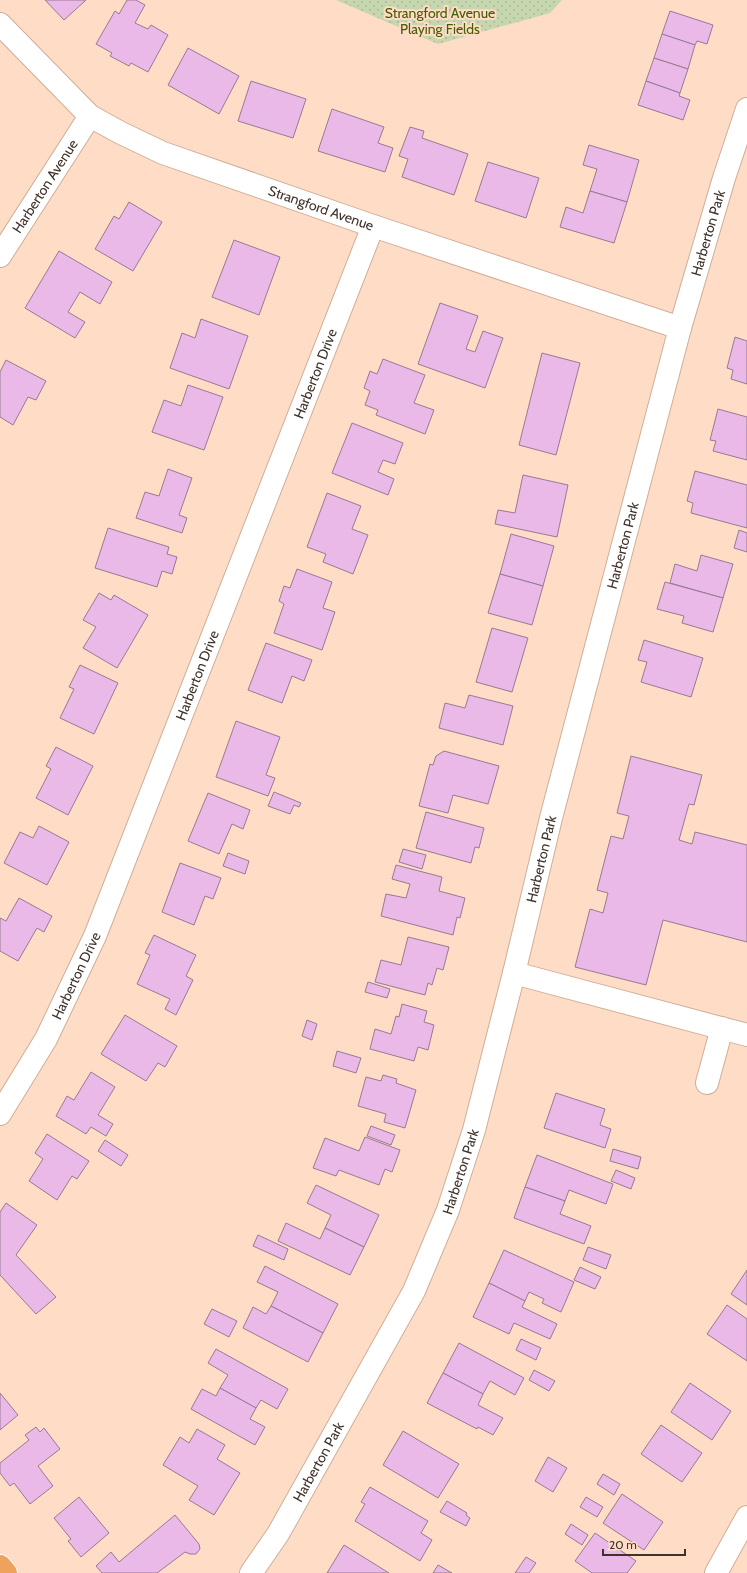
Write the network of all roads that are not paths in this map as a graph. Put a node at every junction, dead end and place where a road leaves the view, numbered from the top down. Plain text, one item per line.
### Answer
1 (0, 24) edge
2 (747, 109) edge
3 (90, 116) junction
4 (373, 226) junction
5 (0, 256) edge
6 (680, 328) junction
7 (514, 973) junction
8 (722, 1028) junction
9 (747, 1035) edge
10 (707, 1083) dead end
11 (0, 1114) edge
12 (747, 1517) edge
13 (0, 1566) edge
14 (6, 1573) edge
15 (251, 1573) edge
16 (716, 1573) edge

1 - 3 street, Strangford Avenue
2 - 6 street, Harberton Park
3 - 4 street, Strangford Avenue
3 - 5 street, Harberton Avenue
4 - 6 street, Strangford Avenue
4 - 11 street, Harberton Drive
6 - 7 street, Harberton Park
7 - 8 street
7 - 15 street, Harberton Park
8 - 9 street
8 - 10 street
12 - 16 street
13 - 14 highway

